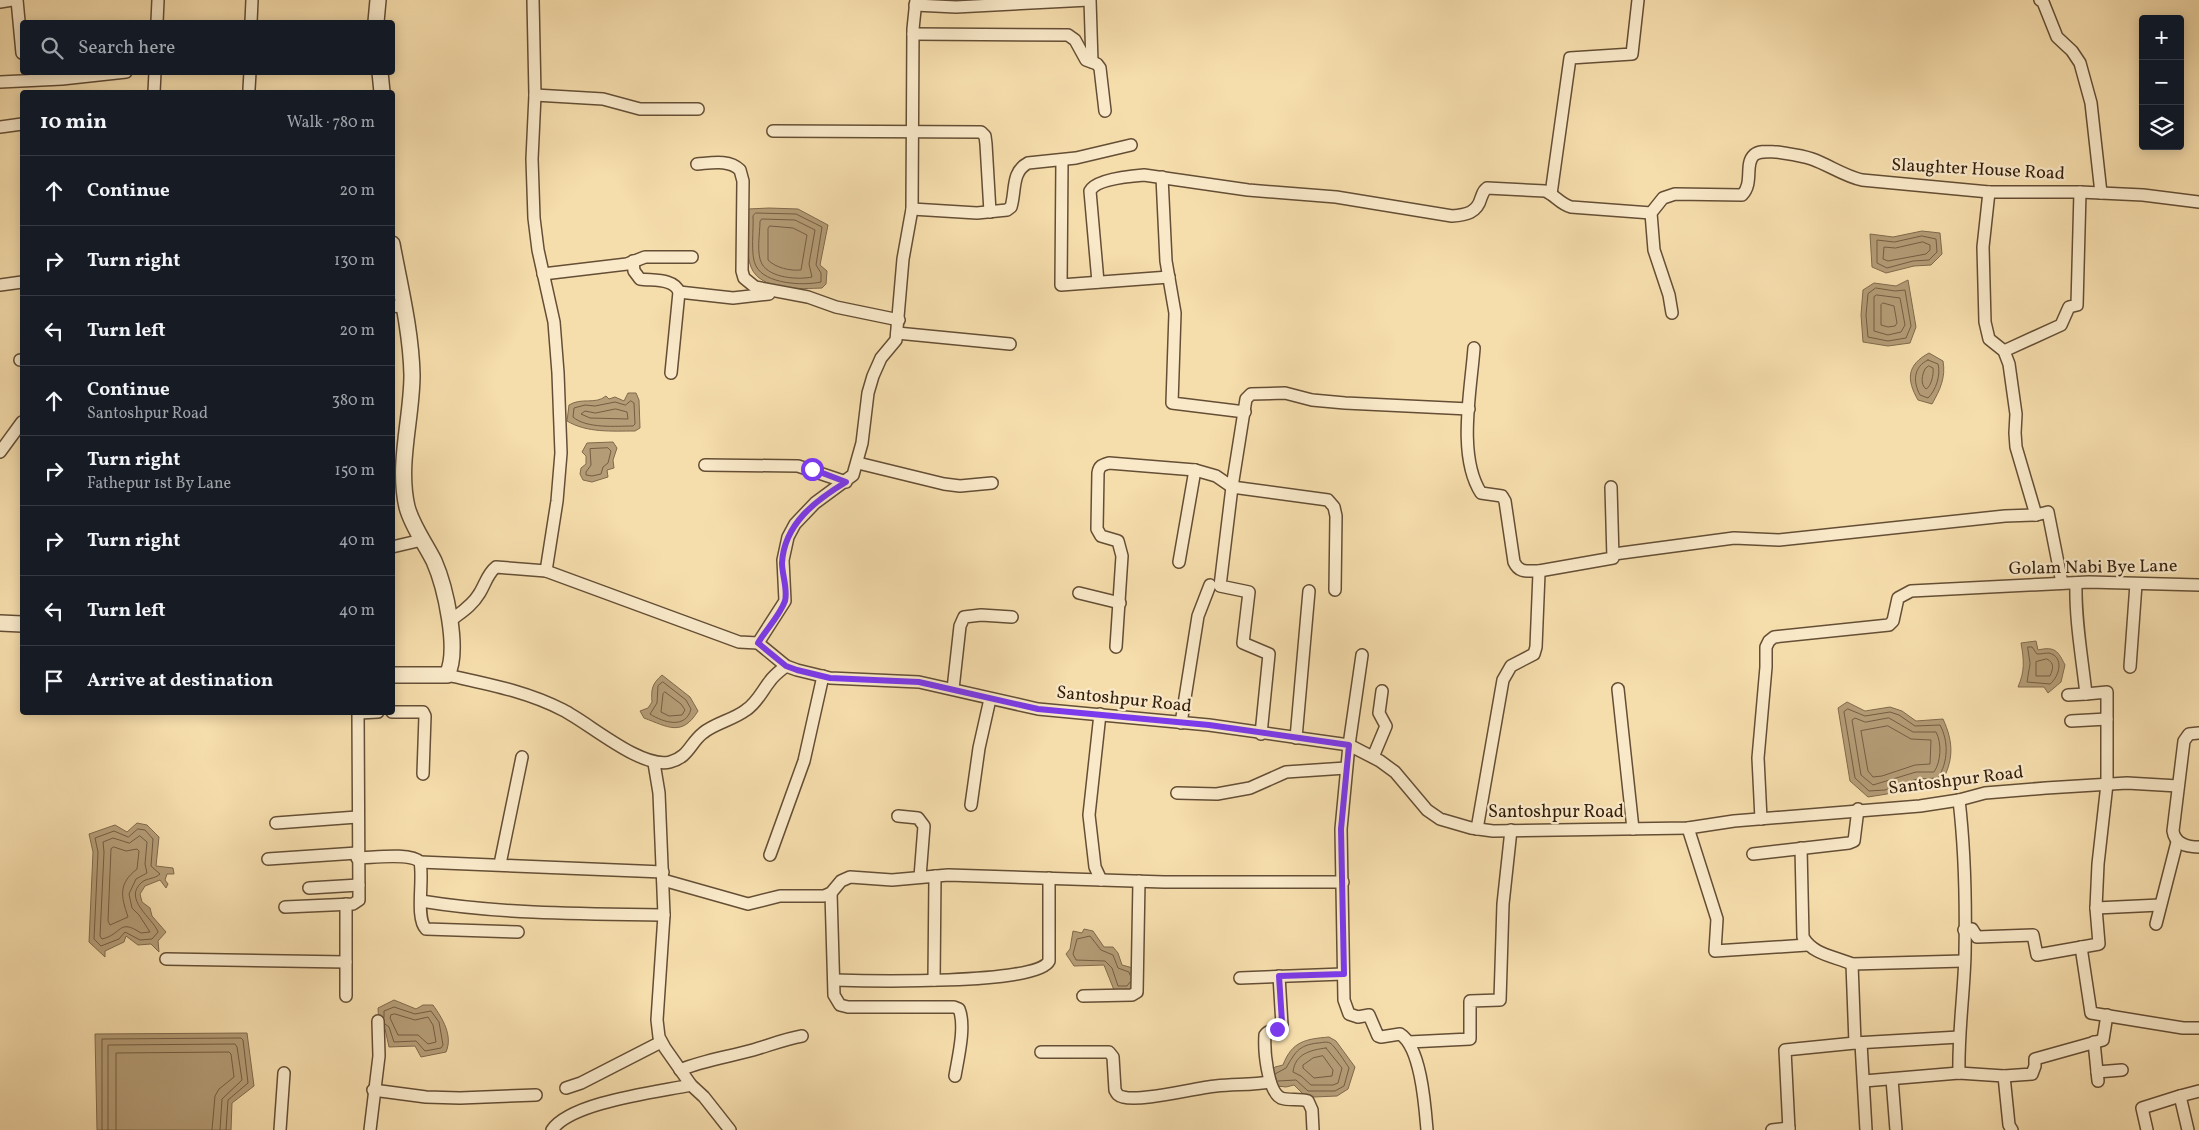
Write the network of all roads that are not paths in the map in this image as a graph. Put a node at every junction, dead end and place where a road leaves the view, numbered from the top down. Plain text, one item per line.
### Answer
1 (12, 0) edge
2 (17, 0) edge
3 (158, 0) edge
4 (252, 0) edge
5 (378, 0) edge
6 (533, 0) edge
7 (1089, 0) edge
8 (1638, 0) edge
9 (2040, 0) edge
10 (0, 2) edge
11 (916, 2) edge
12 (157, 20) edge
13 (251, 20) edge
14 (376, 20) edge
15 (913, 34) junction
16 (20, 45) edge
17 (1092, 62) junction
18 (99, 75) edge
19 (155, 75) edge
20 (250, 75) edge
21 (380, 75) edge
22 (0, 82) edge
23 (249, 89) dead end
24 (154, 90) edge
25 (382, 90) edge
26 (535, 95) junction
27 (698, 109) dead end
28 (1105, 111) dead end
29 (20, 124) edge
30 (0, 127) edge
31 (773, 131) dead end
32 (913, 132) junction
33 (1131, 145) dead end
34 (1062, 160) junction
35 (697, 164) dead end
36 (1162, 177) junction
37 (1989, 192) junction
38 (2080, 192) junction
39 (2101, 193) junction
40 (1551, 194) junction
41 (2199, 202) edge
42 (912, 208) junction
43 (990, 212) junction
44 (1652, 213) junction
45 (692, 257) dead end
46 (633, 262) junction
47 (543, 274) junction
48 (395, 275) edge
49 (1169, 277) junction
50 (20, 282) edge
51 (1098, 282) junction
52 (0, 285) edge
53 (679, 292) junction
54 (780, 293) junction
55 (398, 306) edge
56 (1672, 313) dead end
57 (899, 320) junction
58 (897, 333) junction
59 (1010, 344) dead end
60 (1474, 348) dead end
61 (2004, 351) junction
62 (671, 373) dead end
63 (1469, 409) junction
64 (1245, 412) junction
65 (20, 425) edge
66 (0, 452) edge
67 (858, 463) junction
68 (705, 465) dead end
69 (399, 469) edge
70 (1195, 470) junction
71 (846, 482) junction
72 (992, 483) dead end
73 (1232, 487) junction
74 (1611, 487) dead end
75 (2036, 515) junction
76 (422, 540) junction
77 (395, 546) edge
78 (1614, 554) junction
79 (1179, 562) dead end
80 (546, 571) junction
81 (1539, 571) junction
82 (2062, 583) junction
83 (2076, 583) junction
84 (2136, 584) junction
85 (1210, 585) dead end
86 (2199, 585) edge
87 (1335, 590) dead end
88 (1308, 591) dead end
89 (1079, 593) dead end
90 (1120, 603) junction
91 (1012, 617) dead end
92 (450, 621) junction
93 (0, 623) edge
94 (20, 624) edge
95 (758, 643) junction
96 (1116, 647) dead end
97 (1362, 655) dead end
98 (786, 666) junction
99 (2130, 668) dead end
100 (395, 675) edge
101 (447, 675) junction
102 (823, 676) junction
103 (953, 689) junction
104 (1618, 689) dead end
105 (1382, 691) dead end
106 (2086, 694) junction
107 (2068, 695) dead end
108 (990, 699) junction
109 (395, 712) edge
110 (1100, 714) junction
111 (358, 715) edge
112 (2107, 719) junction
113 (2072, 721) dead end
114 (1181, 723) junction
115 (2199, 732) edge
116 (1261, 734) junction
117 (1296, 738) junction
118 (1349, 745) junction
119 (522, 757) dead end
120 (1373, 757) junction
121 (654, 763) junction
122 (1346, 768) junction
123 (423, 774) dead end
124 (2107, 784) junction
125 (2178, 786) junction
126 (1177, 792) dead end
127 (1960, 800) junction
128 (971, 805) dead end
129 (1858, 809) junction
130 (898, 816) dead end
131 (357, 817) junction
132 (1761, 818) junction
133 (276, 823) dead end
134 (1688, 828) junction
135 (1477, 829) junction
136 (1633, 829) junction
137 (1511, 830) junction
138 (2177, 842) junction
139 (2199, 847) edge
140 (1801, 848) junction
141 (1752, 854) dead end
142 (770, 855) dead end
143 (357, 856) junction
144 (268, 859) dead end
145 (420, 862) junction
146 (500, 864) junction
147 (663, 876) junction
148 (935, 876) junction
149 (920, 877) junction
150 (1049, 878) junction
151 (1101, 880) junction
152 (1139, 881) junction
153 (1342, 882) junction
154 (359, 885) junction
155 (310, 888) dead end
156 (831, 893) junction
157 (422, 901) junction
158 (346, 904) junction
159 (2160, 905) junction
160 (284, 907) dead end
161 (2096, 908) junction
162 (664, 915) junction
163 (2156, 924) dead end
164 (1964, 930) junction
165 (518, 932) dead end
166 (1807, 945) junction
167 (2081, 947) junction
168 (166, 959) dead end
169 (1964, 961) junction
170 (346, 962) junction
171 (1852, 964) junction
172 (1344, 974) junction
173 (1279, 976) junction
174 (1240, 978) dead end
175 (834, 980) junction
176 (934, 980) junction
177 (346, 996) dead end
178 (1083, 996) dead end
179 (2108, 1015) junction
180 (378, 1021) dead end
181 (2199, 1028) edge
182 (802, 1036) dead end
183 (1958, 1037) junction
184 (661, 1042) junction
185 (1409, 1042) junction
186 (2094, 1042) junction
187 (1858, 1043) junction
188 (1041, 1052) dead end
189 (680, 1070) junction
190 (2122, 1070) dead end
191 (284, 1073) dead end
192 (1959, 1073) junction
193 (955, 1076) dead end
194 (2004, 1076) junction
195 (1892, 1079) junction
196 (1864, 1081) junction
197 (1270, 1082) junction
198 (691, 1085) junction
199 (566, 1088) dead end
200 (373, 1090) junction
201 (2199, 1091) edge
202 (536, 1095) dead end
203 (2180, 1096) junction
204 (1789, 1129) edge
205 (280, 1130) edge
206 (370, 1130) edge
207 (552, 1130) edge
208 (730, 1130) edge
209 (1313, 1130) edge
210 (1427, 1130) edge
211 (1772, 1130) edge
212 (1866, 1130) edge
213 (1896, 1130) edge
214 (2012, 1130) edge
215 (2147, 1130) edge
216 (2188, 1130) edge

1 - 10 street
2 - 16 street
3 - 12 street
4 - 13 street
5 - 14 street
6 - 26 street
7 - 11 street
7 - 17 street
8 - 40 street
9 - 39 street
11 - 15 street
15 - 17 street
15 - 32 street
17 - 28 street
18 - 22 street
19 - 24 street
20 - 23 street
21 - 25 street
26 - 27 street
26 - 47 street
29 - 30 street
31 - 32 street
32 - 42 street
32 - 43 street
33 - 34 street
34 - 43 street
34 - 51 street
35 - 54 street
36 - 40 street
36 - 49 street
36 - 51 street
37 - 38 street, Slaughter House Road
37 - 44 street, Slaughter House Road
37 - 61 street
38 - 39 street, Slaughter House Road
38 - 61 street
39 - 41 street, Slaughter House Road
40 - 44 street
42 - 43 street
42 - 57 street
44 - 56 street
45 - 46 street
46 - 47 street
46 - 53 street
47 - 80 street
48 - 55 street
49 - 51 street
49 - 64 street
50 - 52 street
53 - 54 street
53 - 62 street
54 - 57 street
55 - 69 street
57 - 58 street
58 - 59 street
58 - 67 street
60 - 63 street
61 - 75 street
63 - 64 street
63 - 81 street
64 - 73 street
65 - 66 street
67 - 71 street
67 - 72 street
68 - 71 street
69 - 76 street
70 - 73 street
70 - 79 street
70 - 90 street
71 - 95 street
73 - 87 street
73 - 116 street
74 - 78 street
75 - 78 street
75 - 82 street
76 - 77 street
76 - 92 street
78 - 81 street
80 - 92 street
80 - 95 street
81 - 135 street
82 - 83 street, Golam Nabi Bye Lane
82 - 132 street, Golam Nabi Bye Lane
83 - 84 street, Golam Nabi Bye Lane
83 - 106 street
84 - 86 street, Golam Nabi Bye Lane
84 - 99 street
85 - 114 street
88 - 117 street
89 - 90 street
90 - 96 street
91 - 103 street
92 - 101 street
93 - 94 street
95 - 98 street
97 - 118 street
98 - 102 street, Santoshpur Road
98 - 121 street
100 - 101 street
101 - 121 street
102 - 103 street, Santoshpur Road
102 - 142 street
103 - 108 street, Santoshpur Road
104 - 136 street
105 - 120 street
106 - 107 street
106 - 112 street
108 - 110 street, Santoshpur Road
108 - 128 street
109 - 123 street
110 - 114 street, Santoshpur Road
110 - 151 street
111 - 131 street
112 - 113 street
112 - 124 street
114 - 116 street, Santoshpur Road
115 - 125 street
116 - 117 street, Santoshpur Road
117 - 118 street, Santoshpur Road
118 - 120 street, Santoshpur Road
118 - 122 street
119 - 146 street
120 - 135 street, Santoshpur Road
121 - 147 street
122 - 126 street
122 - 153 street
124 - 125 street, Santoshpur Road
124 - 127 street, Santoshpur Road
124 - 161 street
125 - 138 street
127 - 129 street, Santoshpur Road
127 - 164 street
129 - 132 street, Santoshpur Road
129 - 140 street
130 - 149 street
131 - 133 street
131 - 143 street
132 - 134 street, Santoshpur Road
134 - 136 street, Santoshpur Road
134 - 166 street
135 - 137 street, Santoshpur Road
136 - 137 street, Santoshpur Road
137 - 185 street
138 - 139 street
138 - 159 street
140 - 141 street
140 - 166 street
143 - 144 street
143 - 145 street
143 - 154 street
145 - 146 street
145 - 157 street
146 - 147 street
147 - 156 street
147 - 162 street
148 - 149 street
148 - 150 street
148 - 176 street
149 - 156 street
150 - 151 street
150 - 176 street
151 - 152 street
152 - 153 street
152 - 178 street
153 - 172 street
154 - 155 street
154 - 158 street
156 - 175 street
157 - 162 street
157 - 165 street
158 - 160 street
158 - 170 street
159 - 161 street
159 - 163 street
161 - 167 street
162 - 184 street
164 - 167 street
164 - 169 street
166 - 171 street
167 - 179 street
168 - 170 street
169 - 171 street
169 - 183 street
170 - 177 street
171 - 187 street
172 - 173 street
172 - 185 street
173 - 174 street
173 - 197 street
175 - 176 street
175 - 193 street
179 - 181 street
179 - 186 street
180 - 200 street
182 - 189 street
183 - 187 street
183 - 192 street
184 - 189 street
184 - 199 street
185 - 210 street
186 - 190 street
186 - 194 street
187 - 196 street
187 - 204 street
188 - 197 street
189 - 198 street
191 - 205 street
192 - 194 street
192 - 195 street
194 - 214 street
195 - 196 street
195 - 213 street
196 - 212 street
197 - 209 street
198 - 207 street
198 - 208 street
200 - 202 street
200 - 206 street
201 - 203 street
203 - 215 street
203 - 216 street
204 - 211 street

